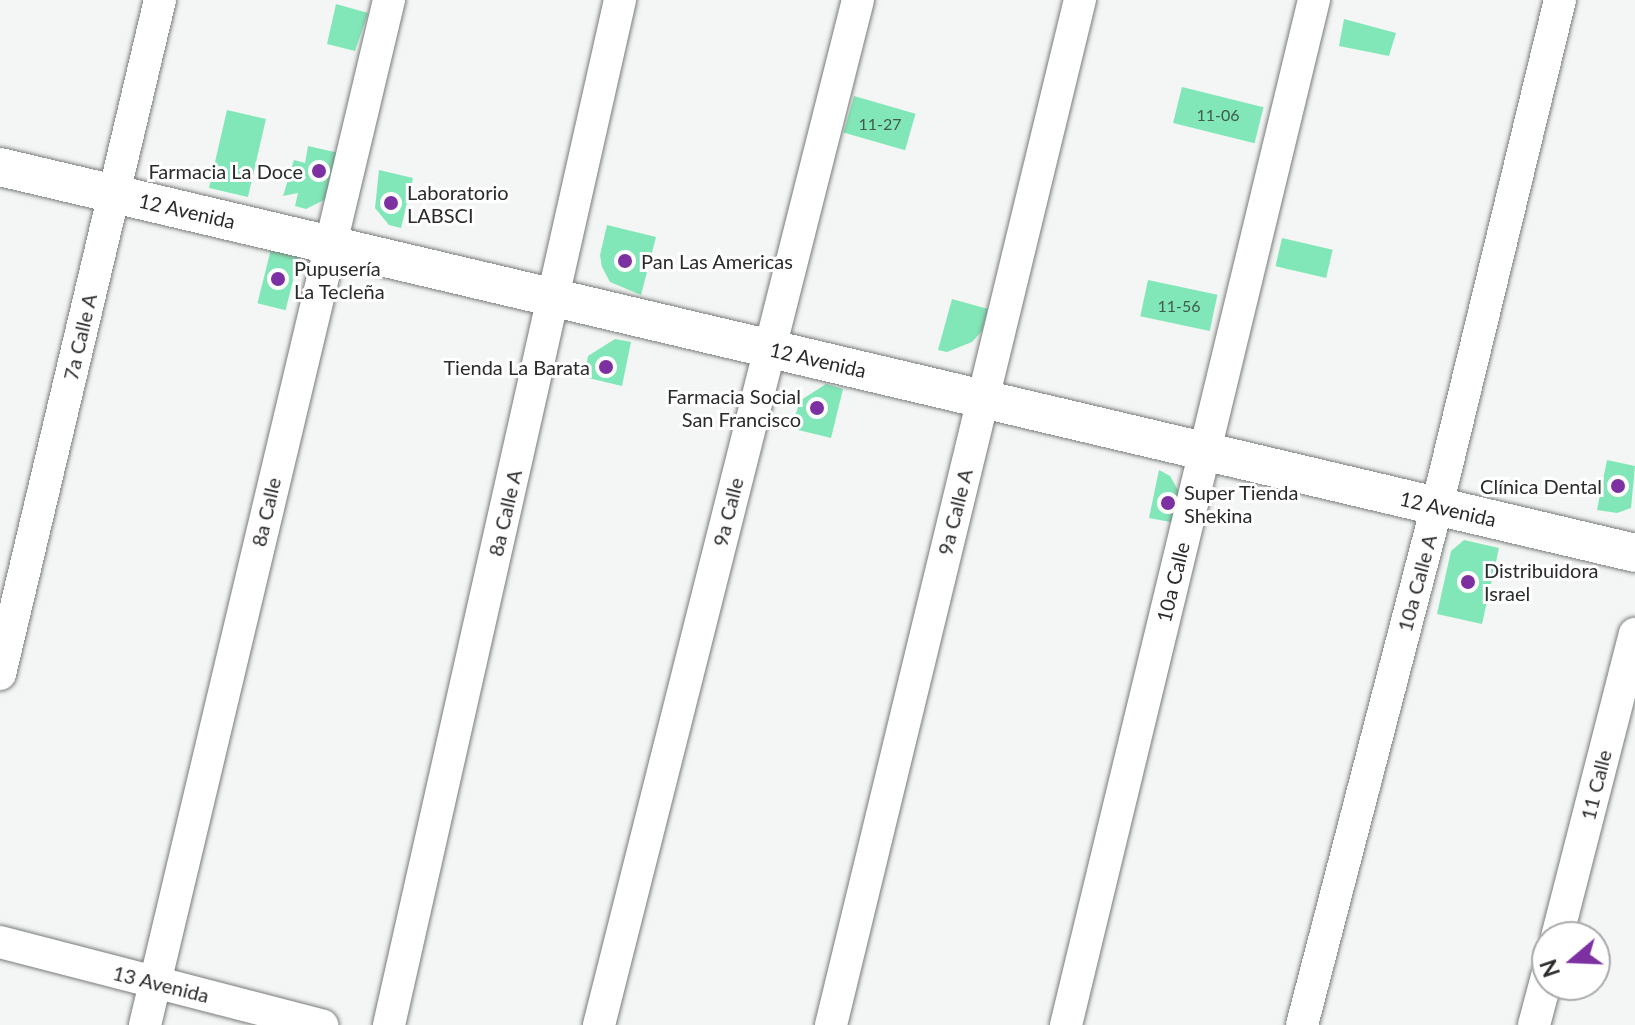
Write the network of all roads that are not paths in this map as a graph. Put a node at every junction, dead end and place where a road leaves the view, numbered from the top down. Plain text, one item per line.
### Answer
1 (160, 0) edge
2 (389, 0) edge
3 (620, 0) edge
4 (858, 0) edge
5 (1080, 0) edge
6 (1314, 0) edge
7 (1560, 0) edge
8 (0, 167) edge
9 (114, 193) junction
10 (328, 244) junction
11 (553, 297) junction
12 (770, 348) junction
13 (982, 399) junction
14 (1205, 451) junction
15 (1437, 506) junction
16 (1635, 553) edge
17 (1635, 634) edge
18 (0, 674) edge
19 (1561, 921) edge
20 (0, 942) edge
21 (156, 982) junction
22 (1540, 1001) edge
23 (145, 1025) edge
24 (322, 1025) edge
25 (389, 1025) edge
26 (599, 1025) edge
27 (831, 1025) edge
28 (1066, 1025) edge
29 (1302, 1025) edge
30 (1534, 1025) edge

1 - 9 street, 7a Calle A
2 - 10 street, 8a Calle
3 - 11 street, 8a Calle A
4 - 12 street, 9a Calle
5 - 13 street, 9a Calle A
6 - 14 street, 10a Calle
7 - 15 street, 10a Calle A
8 - 9 street, 12 Avenida
9 - 10 street, 12 Avenida
9 - 18 street, 7a Calle A
10 - 11 street, 12 Avenida
10 - 21 street, 8a Calle
11 - 12 street, 12 Avenida
11 - 25 street, 8a Calle A
12 - 13 street, 12 Avenida
12 - 26 street, 9a Calle
13 - 14 street, 12 Avenida
13 - 27 street, 9a Calle A
14 - 15 street, 12 Avenida
14 - 28 street, 10a Calle
15 - 16 street, 12 Avenida
15 - 29 street, 10a Calle A
17 - 19 street, 11 Calle
20 - 21 street, 13 Avenida
21 - 23 street, 8a Calle
21 - 24 street, 13 Avenida
22 - 30 street

